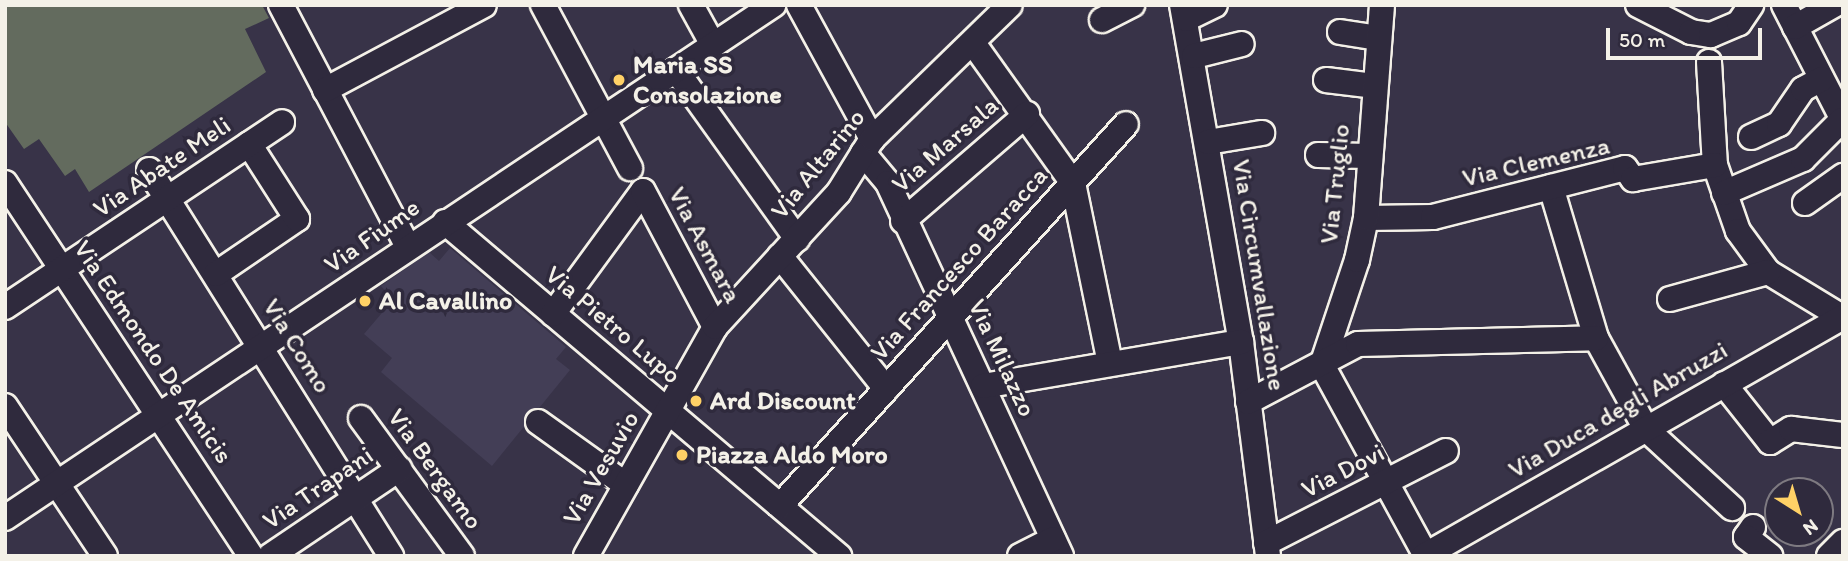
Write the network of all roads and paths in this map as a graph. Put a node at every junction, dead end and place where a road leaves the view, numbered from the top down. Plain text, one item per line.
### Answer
1 (281, 5) edge
2 (484, 5) edge
3 (543, 5) edge
4 (691, 5) edge
5 (773, 5) edge
6 (799, 5) edge
7 (1010, 5) edge
8 (1132, 5) edge
9 (1215, 5) edge
10 (1382, 5) edge
11 (1639, 5) edge
12 (1751, 5) edge
13 (1834, 5) edge
14 (1184, 12) edge
15 (1790, 16) edge
16 (1102, 20) dead end
17 (1340, 32) dead end
18 (1378, 38) junction
19 (972, 43) junction
20 (1241, 44) dead end
21 (713, 45) junction
22 (1194, 56) junction
23 (1709, 62) dead end
24 (676, 70) junction
25 (1822, 79) junction
26 (1326, 80) dead end
27 (1374, 86) junction
28 (325, 90) junction
29 (1027, 114) junction
30 (603, 117) junction
31 (1843, 120) edge
32 (282, 122) dead end
33 (1126, 124) dead end
34 (1262, 133) dead end
35 (1751, 137) dead end
36 (1208, 142) junction
37 (249, 144) junction
38 (868, 146) junction
39 (1318, 155) dead end
40 (1370, 156) junction
41 (1715, 165) junction
42 (630, 168) dead end
43 (149, 170) dead end
44 (1843, 176) edge
45 (5, 183) edge
46 (1073, 183) junction
47 (1551, 187) junction
48 (1724, 193) junction
49 (167, 199) junction
50 (1805, 203) dead end
51 (1366, 218) junction
52 (903, 221) junction
53 (445, 222) junction
54 (408, 247) junction
55 (788, 248) junction
56 (62, 269) junction
57 (1768, 272) junction
58 (216, 274) junction
59 (1670, 299) dead end
60 (5, 307) edge
61 (553, 314) junction
62 (1842, 317) edge
63 (950, 318) junction
64 (715, 327) junction
65 (1596, 338) junction
66 (1241, 342) junction
67 (264, 347) junction
68 (1110, 363) junction
69 (1322, 365) junction
70 (1724, 384) junction
71 (983, 386) junction
72 (886, 388) junction
73 (1248, 402) junction
74 (5, 406) edge
75 (669, 410) junction
76 (160, 415) junction
77 (361, 418) dead end
78 (538, 422) dead end
79 (1646, 429) junction
80 (1843, 435) edge
81 (1446, 450) dead end
82 (399, 469) junction
83 (1384, 482) junction
84 (57, 485) junction
85 (626, 485) junction
86 (356, 498) junction
87 (780, 506) junction
88 (1732, 508) dead end
89 (5, 518) edge
90 (1753, 527) dead end
91 (1843, 542) edge
92 (1057, 547) edge
93 (1267, 550) edge
94 (1424, 555) edge
95 (104, 556) edge
96 (251, 556) edge
97 (270, 556) edge
98 (391, 556) edge
99 (462, 556) edge
100 (586, 556) edge
101 (839, 556) edge
102 (1020, 556) edge
103 (1770, 556) edge
104 (1829, 556) edge

1 - 28 street
2 - 28 street
3 - 30 street
4 - 21 street
5 - 21 street, Via Fiume
6 - 38 street, Via Milazzo
7 - 19 street, Via Altarino
8 - 16 street
9 - 14 street
10 - 18 street, Via Truglio
11 - 12 street
13 - 15 street
14 - 22 street, Via Circumvallazione
15 - 25 street
17 - 18 street
18 - 27 street, Via Truglio
19 - 29 street
19 - 38 street, Via Altarino
20 - 22 street
21 - 24 street, Via Fiume
22 - 36 street, Via Circumvallazione
23 - 41 street
24 - 30 street, Via Fiume
24 - 55 street
25 - 31 street
25 - 35 street
26 - 27 street
27 - 40 street, Via Truglio
28 - 54 street
29 - 46 street
29 - 52 street, Via Marsala
30 - 42 street
30 - 53 street, Via Fiume
31 - 48 street
32 - 37 street, Via Abate Meli
33 - 46 street, Via Francesco Baracca
34 - 36 street
36 - 66 street, Via Circumvallazione
37 - 49 street, Via Abate Meli
37 - 58 street
38 - 52 street, Via Milazzo
38 - 55 street, Via Altarino
39 - 40 street
40 - 51 street, Via Truglio
41 - 47 street, Via Clemenza
41 - 48 street
43 - 49 street, Via Como
44 - 50 street
45 - 56 street, Via Edmondo De Amicis
46 - 63 street, Via Francesco Baracca
46 - 68 street
47 - 51 street, Via Clemenza
47 - 65 street
48 - 57 street
49 - 56 street, Via Abate Meli
49 - 58 street, Via Como
51 - 69 street, Via Truglio
52 - 63 street, Via Milazzo
53 - 54 street, Via Fiume
53 - 61 street, Via Pietro Lupo
54 - 67 street, Via Fiume
55 - 64 street, Via Altarino
55 - 72 street
56 - 60 street, Via Abate Meli
56 - 76 street, Via Edmondo De Amicis
57 - 59 street
57 - 62 street
58 - 67 street, Via Como
61 - 64 street, Via Asmara
61 - 75 street, Via Pietro Lupo
62 - 70 street, Via Duca degli Abruzzi
63 - 71 street, Via Milazzo
63 - 72 street, Via Francesco Baracca
64 - 75 street, Via Altarino
65 - 69 street
65 - 79 street
66 - 68 street
66 - 73 street, Via Circumvallazione
67 - 76 street, Via Fiume
67 - 86 street, Via Como
68 - 71 street
69 - 73 street
69 - 83 street
70 - 79 street, Via Duca degli Abruzzi
70 - 80 street
71 - 92 street, Via Milazzo
72 - 87 street, Via Francesco Baracca
73 - 93 street, Via Circumvallazione
74 - 84 street
75 - 85 street, Via Vesuvio
75 - 87 street, Via Pietro Lupo
76 - 84 street, Via Fiume
76 - 96 street, Via Edmondo De Amicis
77 - 82 street, Via Bergamo
78 - 85 street
79 - 88 street
79 - 94 street, Via Duca degli Abruzzi
81 - 83 street, Via Dovi
82 - 86 street, Via Trapani
82 - 99 street, Via Bergamo
83 - 93 street, Via Dovi
83 - 94 street
84 - 89 street, Via Fiume
84 - 95 street
85 - 100 street, Via Vesuvio
86 - 97 street, Via Trapani
86 - 98 street, Via Como
87 - 101 street, Via Pietro Lupo
90 - 103 street
91 - 104 street
92 - 102 street

